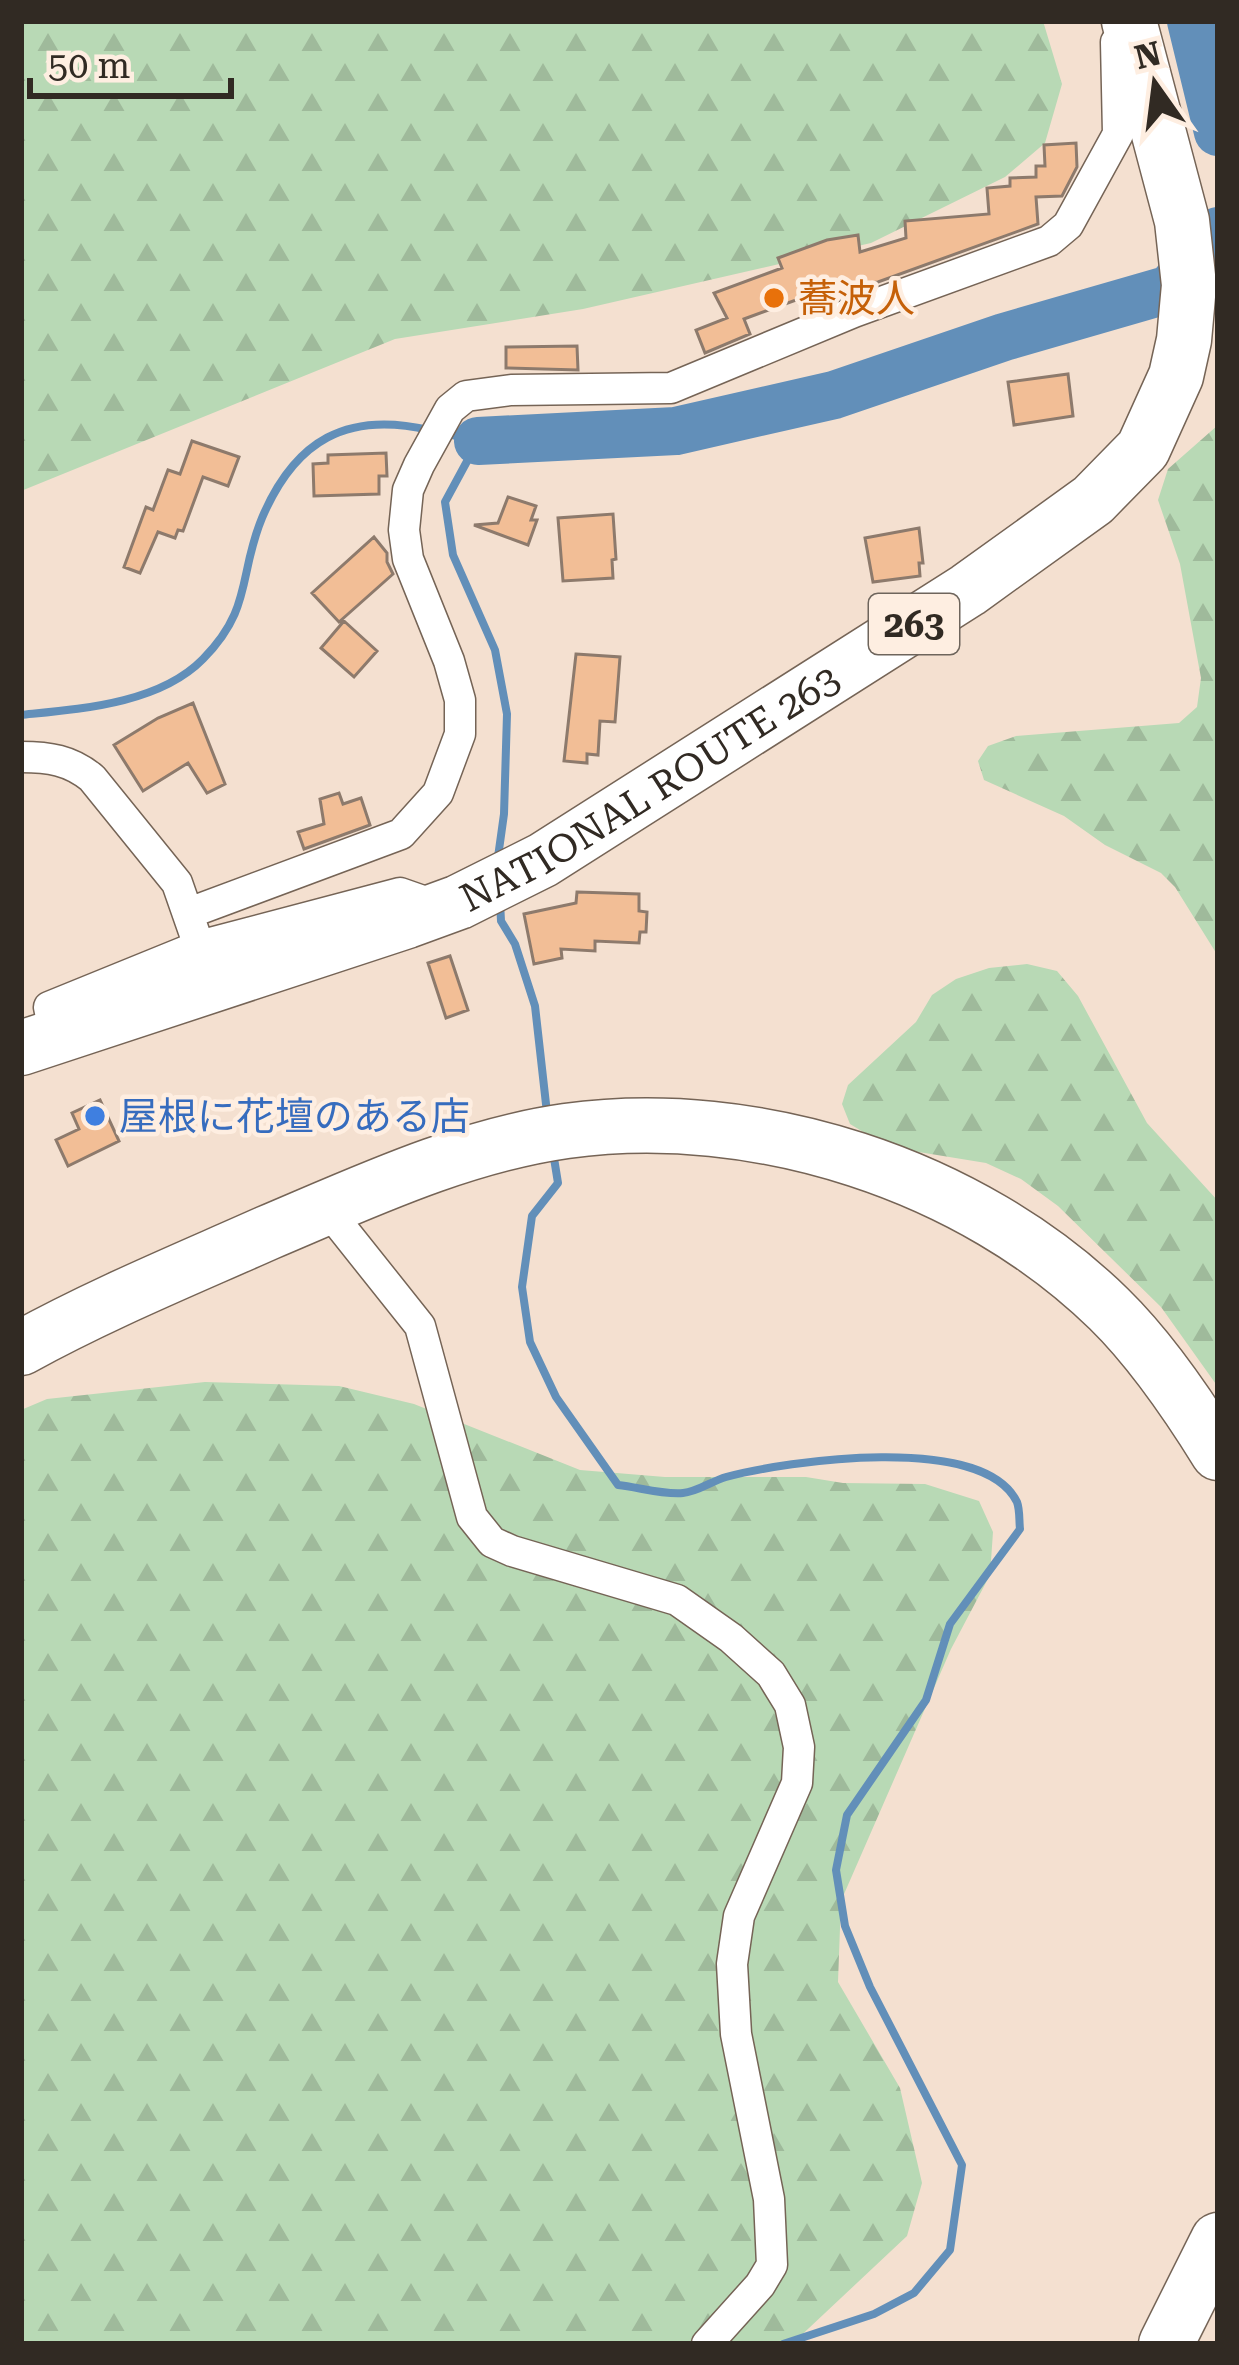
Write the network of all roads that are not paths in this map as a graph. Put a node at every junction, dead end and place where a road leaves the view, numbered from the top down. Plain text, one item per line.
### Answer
1 (1115, 21) edge
2 (1129, 21) edge
3 (21, 757) edge
4 (442, 908) junction
5 (189, 913) junction
6 (199, 946) junction
7 (38, 1042) edge
8 (326, 1208) junction
9 (21, 1348) edge
10 (1218, 1453) edge
11 (1218, 2240) edge
12 (707, 2344) edge
13 (1166, 2344) edge

1 - 5 street
2 - 4 highway, NATIONAL ROUTE 263 / 263
3 - 5 street
4 - 6 street
4 - 7 highway, NATIONAL ROUTE 263 / 263
5 - 6 street
6 - 7 street
8 - 9 highway
8 - 10 highway
8 - 12 street
11 - 13 highway

